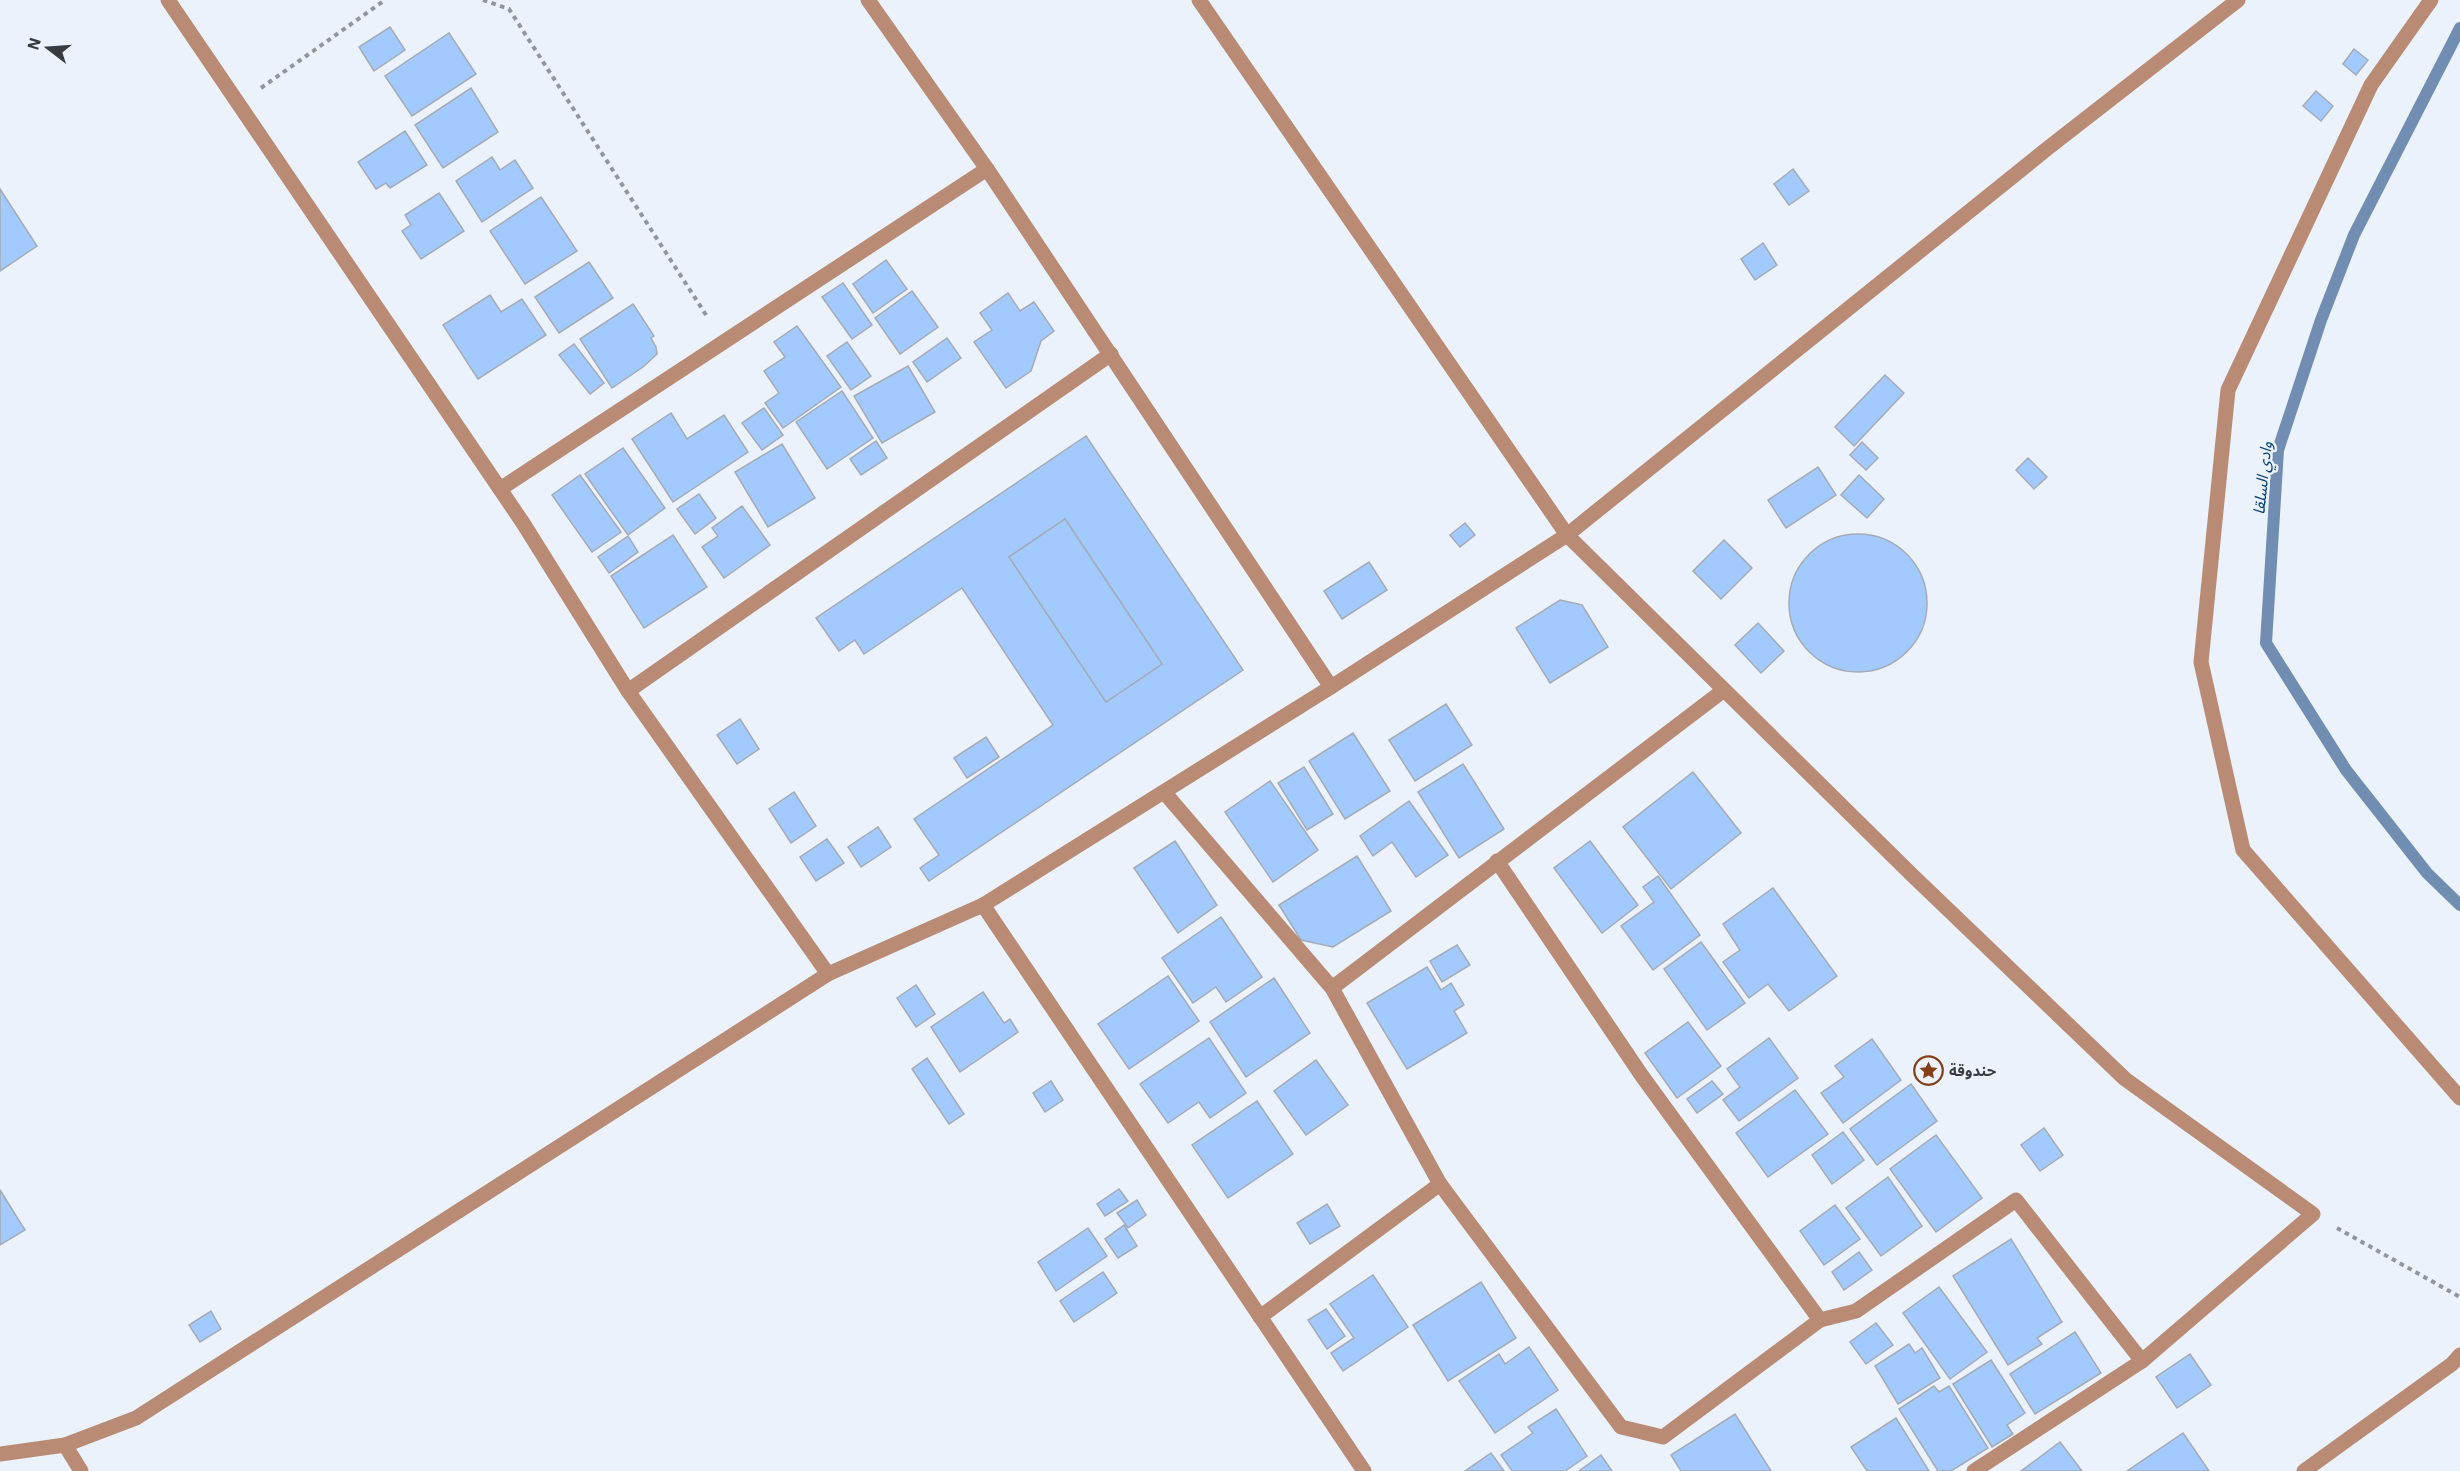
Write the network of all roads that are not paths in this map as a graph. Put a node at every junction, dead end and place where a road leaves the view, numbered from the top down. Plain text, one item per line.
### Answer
1 (168, 0) edge
2 (868, 0) edge
3 (1198, 0) edge
4 (2238, 0) edge
5 (2431, 0) edge
6 (987, 169) junction
7 (1111, 354) junction
8 (500, 489) junction
9 (1567, 535) junction
10 (1331, 687) junction
11 (1724, 690) junction
12 (628, 691) junction
13 (1164, 792) junction
14 (1497, 861) junction
15 (983, 905) junction
16 (828, 974) junction
17 (1332, 988) junction
18 (2460, 1098) edge
19 (1440, 1184) junction
20 (1260, 1317) junction
21 (1820, 1320) junction
22 (2460, 1355) edge
23 (2142, 1361) junction
24 (65, 1445) junction
25 (0, 1454) edge
26 (81, 1471) edge
27 (1364, 1471) edge
28 (1974, 1471) edge
29 (2304, 1471) edge

1 - 8 street
2 - 6 street
3 - 9 street
4 - 9 street
5 - 18 street
6 - 7 street
6 - 8 street
7 - 10 street
7 - 12 street
8 - 12 street
9 - 10 street
9 - 11 street
10 - 13 street
11 - 14 street
11 - 23 street
12 - 16 street
13 - 15 street
13 - 17 street
14 - 17 street
14 - 21 street
15 - 16 street
15 - 20 street
16 - 24 street
17 - 19 street
19 - 20 street
19 - 21 street
20 - 27 street
21 - 23 street
22 - 29 street
23 - 28 street
24 - 25 street
24 - 26 street

